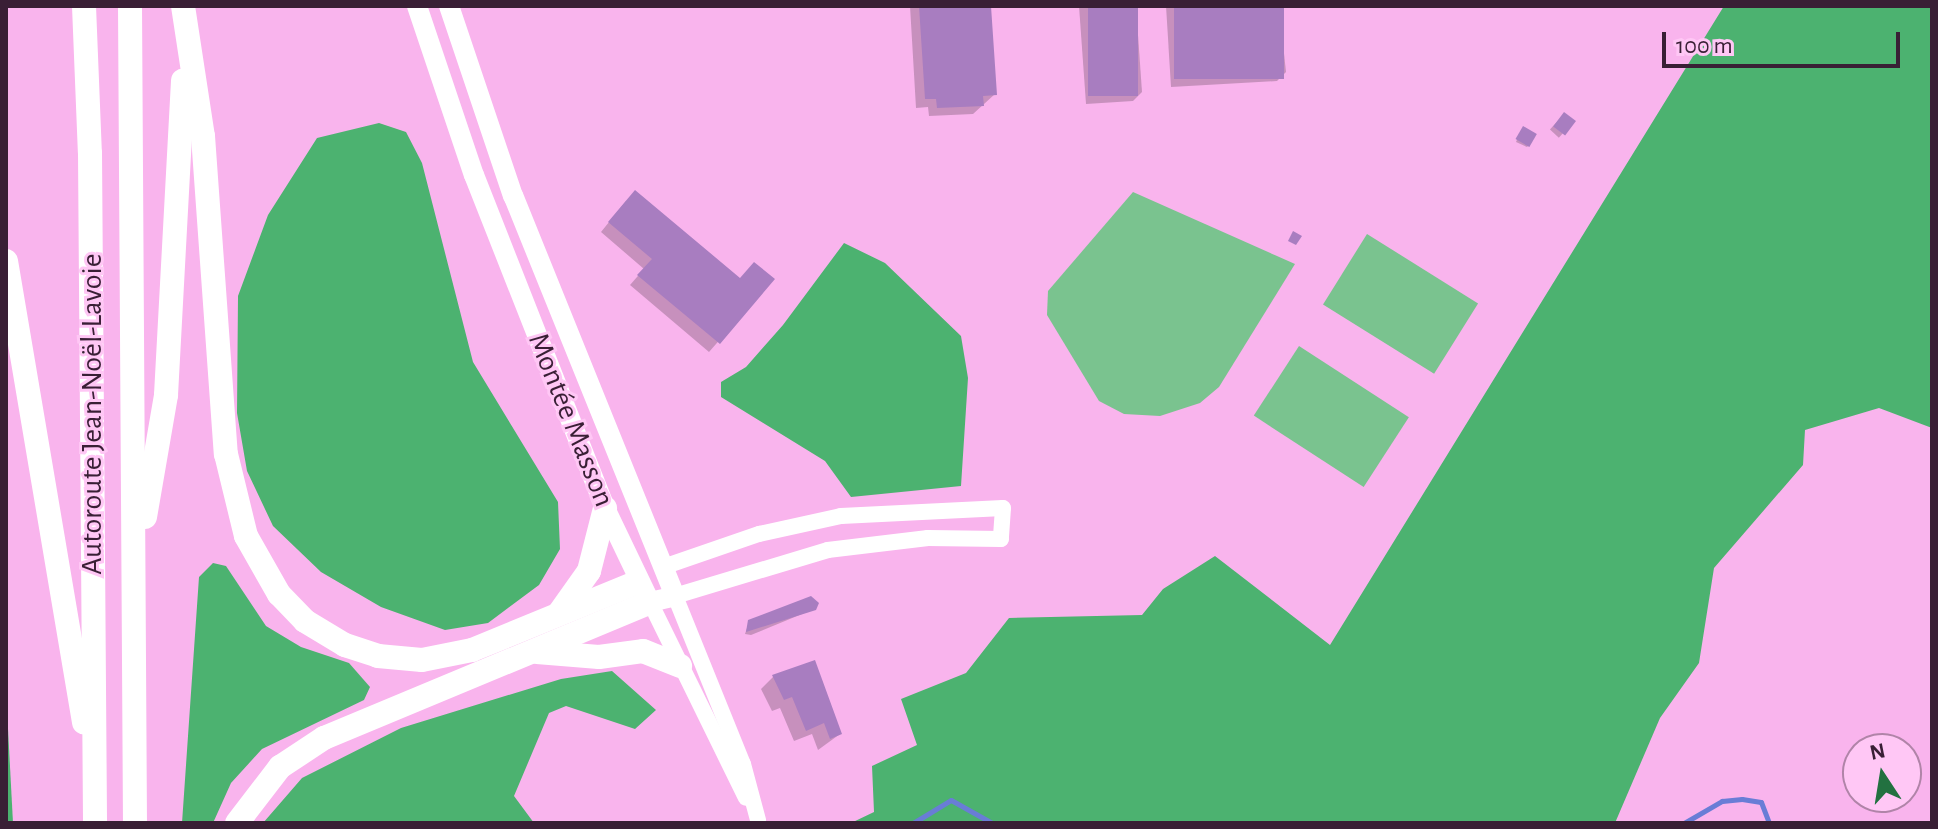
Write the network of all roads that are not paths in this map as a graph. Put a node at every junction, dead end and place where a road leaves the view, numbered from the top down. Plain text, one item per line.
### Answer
1 (84, 6) edge
2 (130, 6) edge
3 (183, 6) edge
4 (417, 6) edge
5 (449, 6) edge
6 (6, 261) edge
7 (605, 508) junction
8 (663, 567) junction
9 (134, 584) junction
10 (644, 592) junction
11 (675, 596) junction
12 (558, 614) junction
13 (531, 651) junction
14 (680, 666) junction
15 (95, 776) junction
16 (759, 822) edge
17 (95, 823) edge
18 (135, 823) edge
19 (237, 823) edge

1 - 15 highway, Autoroute Jean-Noël-Lavoie
2 - 9 highway, Autoroute Jean-Noël-Lavoie
3 - 9 highway
3 - 12 highway
4 - 7 main road, Montée Masson
5 - 8 main road, Montée Masson
6 - 15 highway
7 - 10 main road, Montée Masson
7 - 12 highway
8 - 10 main road
8 - 11 main road, Montée Masson
8 - 11 street
9 - 18 highway, Autoroute Jean-Noël-Lavoie
10 - 11 main road
10 - 12 highway
10 - 13 highway
10 - 14 street, Montée Masson
11 - 16 street, Montée Masson
13 - 14 highway
13 - 19 highway
14 - 16 street, Montée Masson
15 - 17 highway, Autoroute Jean-Noël-Lavoie

